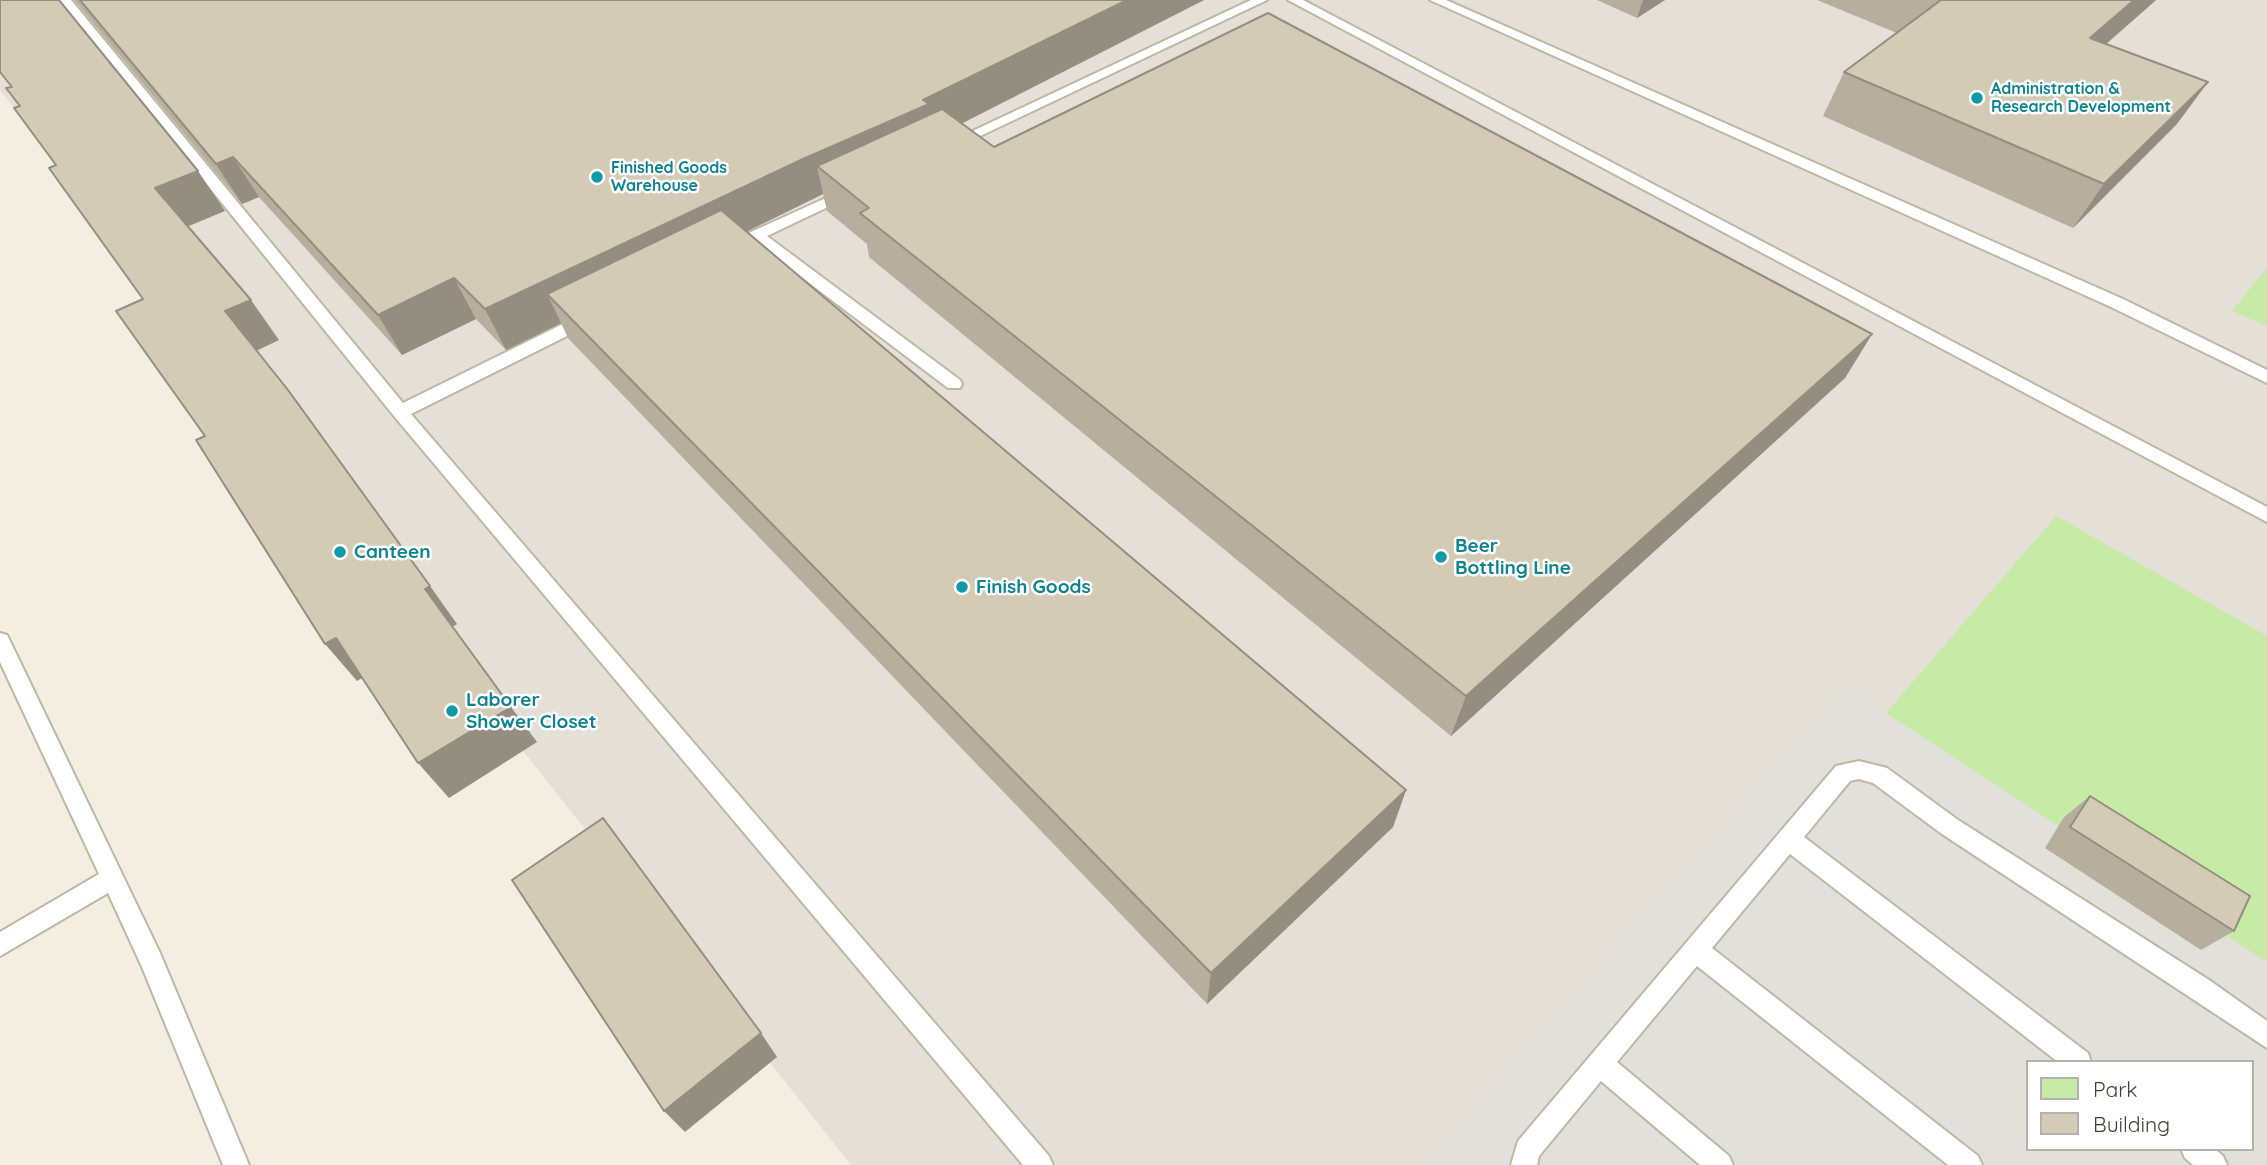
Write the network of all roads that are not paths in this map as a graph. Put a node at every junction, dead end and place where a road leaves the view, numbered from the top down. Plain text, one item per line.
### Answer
1 (64, 0) edge
2 (1261, 0) edge
3 (1294, 0) edge
4 (1436, 0) edge
5 (933, 153) edge
6 (857, 188) edge
7 (757, 235) junction
8 (720, 253) edge
9 (597, 314) edge
10 (2267, 377) edge
11 (954, 384) dead end
12 (400, 412) junction
13 (2267, 515) edge
14 (0, 642) edge
15 (1790, 840) junction
16 (112, 878) junction
17 (0, 945) edge
18 (1696, 950) junction
19 (2267, 1036) edge
20 (2077, 1060) edge
21 (1600, 1064) junction
22 (2196, 1151) edge
23 (236, 1165) edge
24 (1040, 1165) edge
25 (1524, 1165) edge
26 (1720, 1165) edge
27 (1969, 1165) edge
28 (2214, 1165) edge

1 - 12 lane
2 - 5 lane
3 - 13 lane
4 - 10 lane
6 - 7 lane
7 - 8 lane
7 - 11 lane
9 - 12 lane
12 - 24 lane
14 - 16 lane
15 - 18 lane
15 - 19 lane
15 - 20 lane
16 - 17 lane
16 - 23 lane
18 - 21 lane
18 - 27 lane
21 - 25 lane
21 - 26 lane
22 - 28 lane

